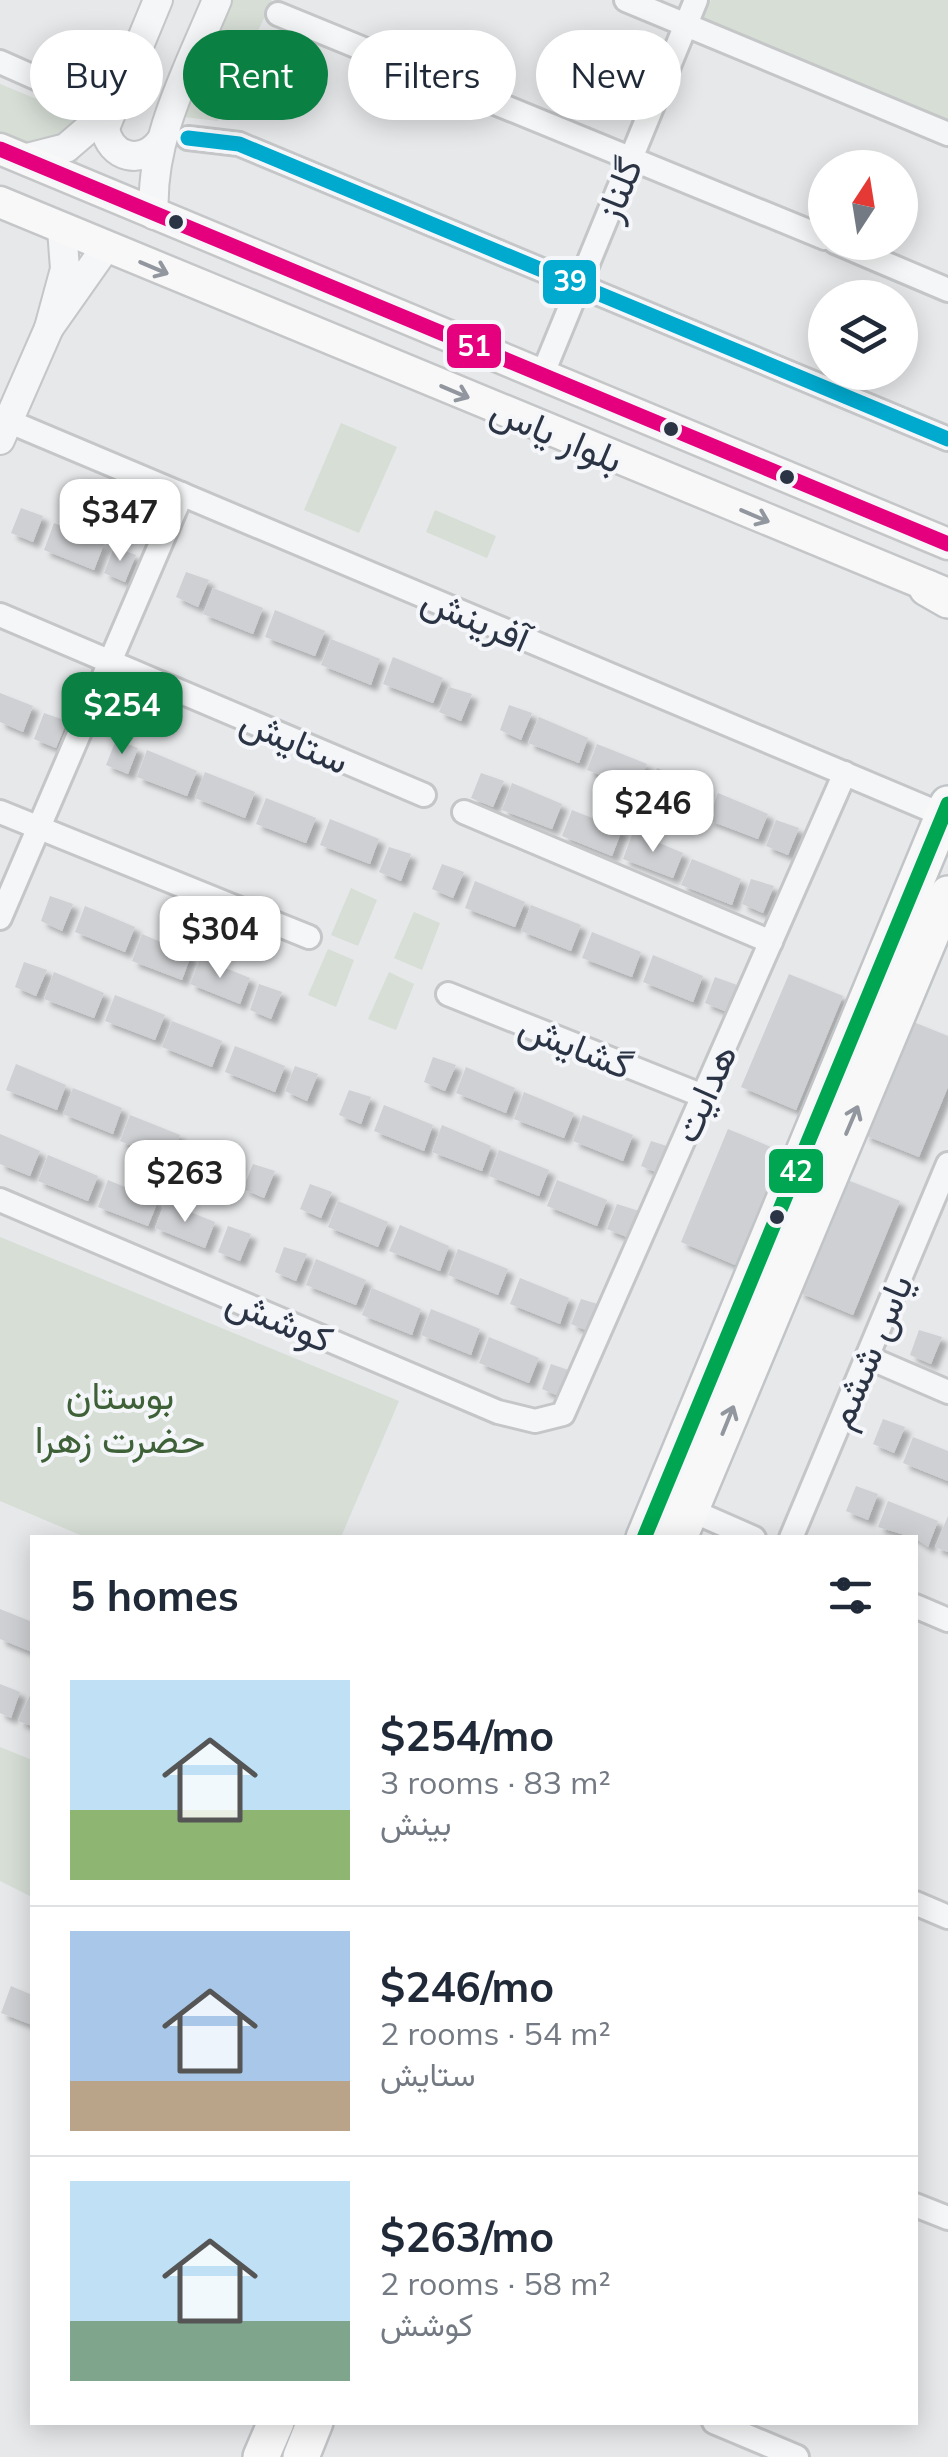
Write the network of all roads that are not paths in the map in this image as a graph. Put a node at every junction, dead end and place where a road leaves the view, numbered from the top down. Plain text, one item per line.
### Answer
1 (158, 0) edge
2 (216, 0) edge
3 (626, 0) edge
4 (696, 0) edge
5 (278, 14) dead end
6 (685, 27) junction
7 (145, 30) edge
8 (0, 62) edge
9 (30, 75) edge
10 (99, 120) edge
11 (107, 120) edge
12 (948, 134) edge
13 (175, 140) junction
14 (11, 154) edge
15 (632, 157) junction
16 (0, 202) edge
17 (154, 215) junction
18 (62, 229) junction
19 (808, 231) edge
20 (106, 248) junction
21 (877, 260) edge
22 (579, 285) junction
23 (948, 290) edge
24 (49, 328) junction
25 (541, 378) junction
26 (4, 430) edge
27 (948, 439) edge
28 (182, 494) junction
29 (948, 544) edge
30 (941, 594) edge
31 (0, 615) edge
32 (110, 661) junction
33 (845, 773) junction
34 (424, 795) dead end
35 (946, 809) edge
36 (0, 812) edge
37 (464, 812) dead end
38 (39, 828) junction
39 (948, 894) edge
40 (0, 918) edge
41 (309, 937) dead end
42 (771, 942) junction
43 (448, 994) dead end
44 (703, 1096) junction
45 (948, 1164) edge
46 (0, 1200) edge
47 (940, 1204) edge
48 (867, 1357) junction
49 (948, 1392) edge
50 (563, 1414) joint
51 (677, 1515) edge
52 (648, 1535) edge
53 (744, 1535) edge
54 (792, 1535) edge
55 (918, 1607) edge
56 (948, 1620) edge
57 (918, 1904) edge
58 (948, 1917) edge
59 (918, 2206) edge
60 (948, 2218) edge
61 (275, 2425) edge
62 (314, 2425) edge
63 (721, 2425) edge
64 (262, 2457) edge
65 (301, 2457) edge
66 (797, 2457) edge

1 - 7 street
2 - 13 street
3 - 6 street
4 - 6 street, گلناز
5 - 15 street
6 - 12 street
6 - 15 street, گلناز
8 - 9 street
10 - 14 street
11 - 13 street
13 - 17 street
13 - 22 street
14 - 17 main road, بلوار یاس
15 - 19 street
15 - 22 street, گلناز
16 - 18 main road, بلوار یاس
17 - 25 main road, بلوار یاس
18 - 20 main road, بلوار یاس
18 - 24 street
20 - 24 street
20 -> 30 main road, بلوار یاس
21 - 23 street
22 - 25 street, گلناز
22 - 27 street
24 - 26 street
25 - 29 main road, بلوار یاس
26 - 28 street, آفرینش
28 - 32 street
28 - 33 street, آفرینش
31 - 32 street, ستایش
32 - 34 street, ستایش
32 - 38 street
33 - 35 street, آفرینش
33 - 42 street, هدایت
35 - 51 main road
36 - 38 street
37 - 42 street
38 - 40 street
38 - 41 street
51 -> 39 main road
42 - 44 street, هدایت
43 - 44 street, گشایش
44 - 50 street, هدایت
45 - 47 street, یاس ششم
46 - 50 street, کوشش
47 - 48 street, یاس ششم
48 - 49 street
48 - 54 street, یاس ششم
51 - 52 main road
51 - 53 street
55 - 56 street
57 - 58 street
59 - 60 street
61 - 64 main road
62 - 65 main road
63 - 66 street

